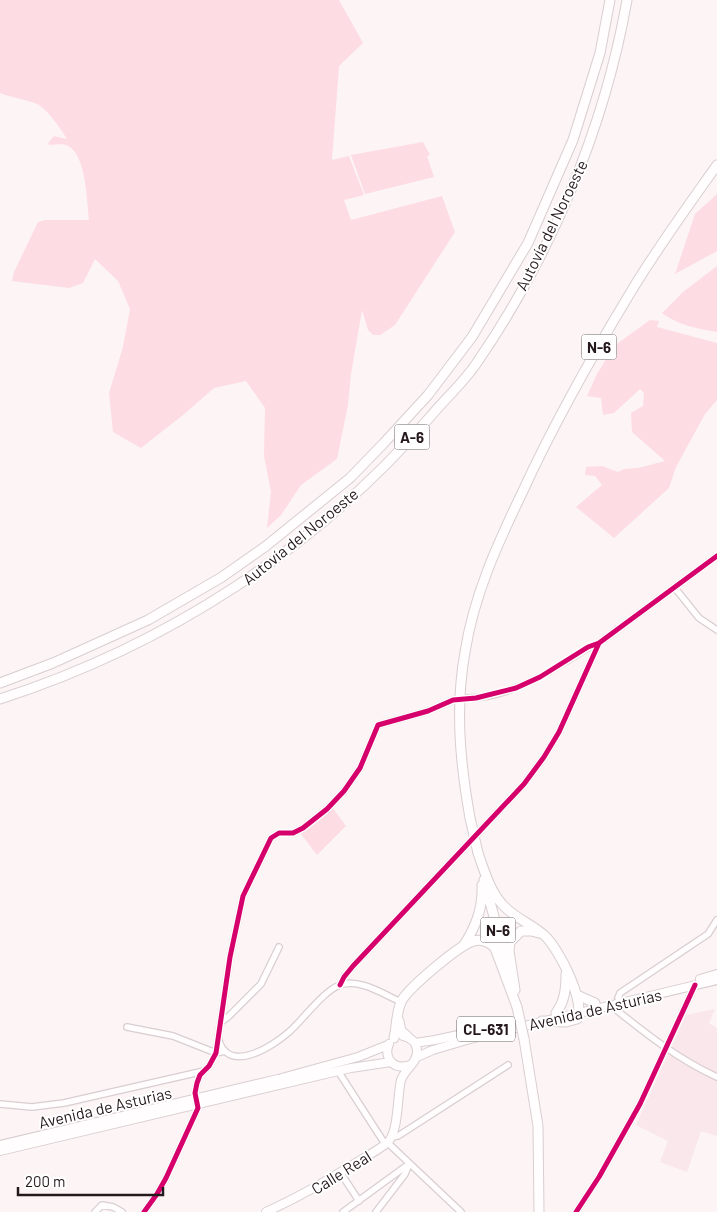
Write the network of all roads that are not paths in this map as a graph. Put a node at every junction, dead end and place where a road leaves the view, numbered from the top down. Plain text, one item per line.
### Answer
1 (610, 0) edge
2 (627, 0) edge
3 (717, 165) edge
4 (716, 559) edge
5 (675, 588) junction
6 (717, 630) edge
7 (600, 643) junction
8 (0, 682) edge
9 (467, 698) dead end
10 (0, 699) edge
11 (453, 700) dead end
12 (478, 853) junction
13 (717, 920) edge
14 (717, 933) edge
15 (543, 934) junction
16 (708, 934) junction
17 (464, 945) junction
18 (279, 947) dead end
19 (566, 968) junction
20 (717, 974) edge
21 (717, 980) edge
22 (340, 985) junction
23 (695, 985) junction
24 (577, 995) junction
25 (618, 998) junction
26 (401, 1002) junction
27 (562, 1003) junction
28 (595, 1003) junction
29 (610, 1005) junction
30 (517, 1007) junction
31 (579, 1008) junction
32 (556, 1013) junction
33 (398, 1017) junction
34 (542, 1021) joint
35 (220, 1022) junction
36 (127, 1027) dead end
37 (218, 1033) junction
38 (411, 1040) junction
39 (391, 1041) junction
40 (666, 1048) junction
41 (225, 1051) junction
42 (216, 1053) junction
43 (417, 1057) junction
44 (394, 1064) junction
45 (410, 1065) junction
46 (508, 1065) dead end
47 (204, 1071) junction
48 (338, 1071) junction
49 (717, 1077) edge
50 (402, 1080) junction
51 (197, 1101) junction
52 (0, 1104) edge
53 (388, 1141) junction
54 (0, 1145) edge
55 (0, 1151) edge
56 (409, 1164) junction
57 (340, 1172) junction
58 (359, 1201) junction
59 (95, 1212) edge
60 (122, 1212) edge
61 (144, 1212) edge
62 (266, 1212) edge
63 (343, 1212) edge
64 (376, 1212) edge
65 (461, 1212) edge
66 (539, 1212) edge
67 (576, 1212) edge

1 - 8 highway, Autovía del Noroeste / A-6
2 - 10 highway, Autovía del Noroeste / A-6
3 - 12 highway, N-6, bridge
4 - 5 street
5 - 6 street
5 - 7 street
7 - 9 street
7 - 22 street
11 - 35 street
12 - 15 highway
12 - 17 highway
12 - 30 highway, N-6
13 - 16 street
14 - 16 street
15 - 19 highway
15 - 30 highway
16 - 25 street
17 - 26 highway
17 - 30 highway
18 - 35 street
19 - 24 highway
19 - 27 highway
20 - 25 main road, Avenida de Asturias
21 - 23 main road, Avenida de Asturias
22 - 26 street
22 - 41 street
23 - 29 main road, Avenida de Asturias
23 - 40 street
24 - 28 highway
24 - 31 highway
25 - 28 main road, Avenida de Asturias
26 - 33 highway
27 - 31 highway
27 - 32 highway
28 - 31 main road, Avenida de Asturias
29 - 31 main road, Avenida de Asturias
29 - 40 street
30 - 66 highway, N-6, bridge
31 - 32 main road, Avenida de Asturias
31 - 34 highway
32 - 38 main road, Avenida de Asturias / CL-631
33 - 38 highway
33 - 39 highway
34 - 43 main road, Avenida de Asturias / CL-631
35 - 37 street
36 - 42 street
37 - 41 street
37 - 42 street
38 - 39 main road, CL-631
38 - 43 main road
39 - 44 main road
39 - 51 main road, Avenida de Asturias / CL-631
40 - 49 street
40 - 67 street
41 - 42 street
42 - 47 street
43 - 45 main road, CL-631
44 - 45 main road, CL-631
44 - 48 main road, Avenida de Asturias / CL-631
44 - 50 main road
45 - 50 main road
46 - 53 street
47 - 51 street
47 - 52 street
48 - 51 main road, Avenida de Asturias / CL-631
48 - 53 street
50 - 53 main road
51 - 54 main road, Avenida de Asturias / CL-631
51 - 55 main road, Avenida de Asturias / CL-631
51 - 61 street
53 - 56 street
53 - 57 main road, Calle Real
56 - 58 street
56 - 64 street
56 - 65 street
57 - 58 street
57 - 62 main road, Calle Real
58 - 63 street
59 - 60 street

